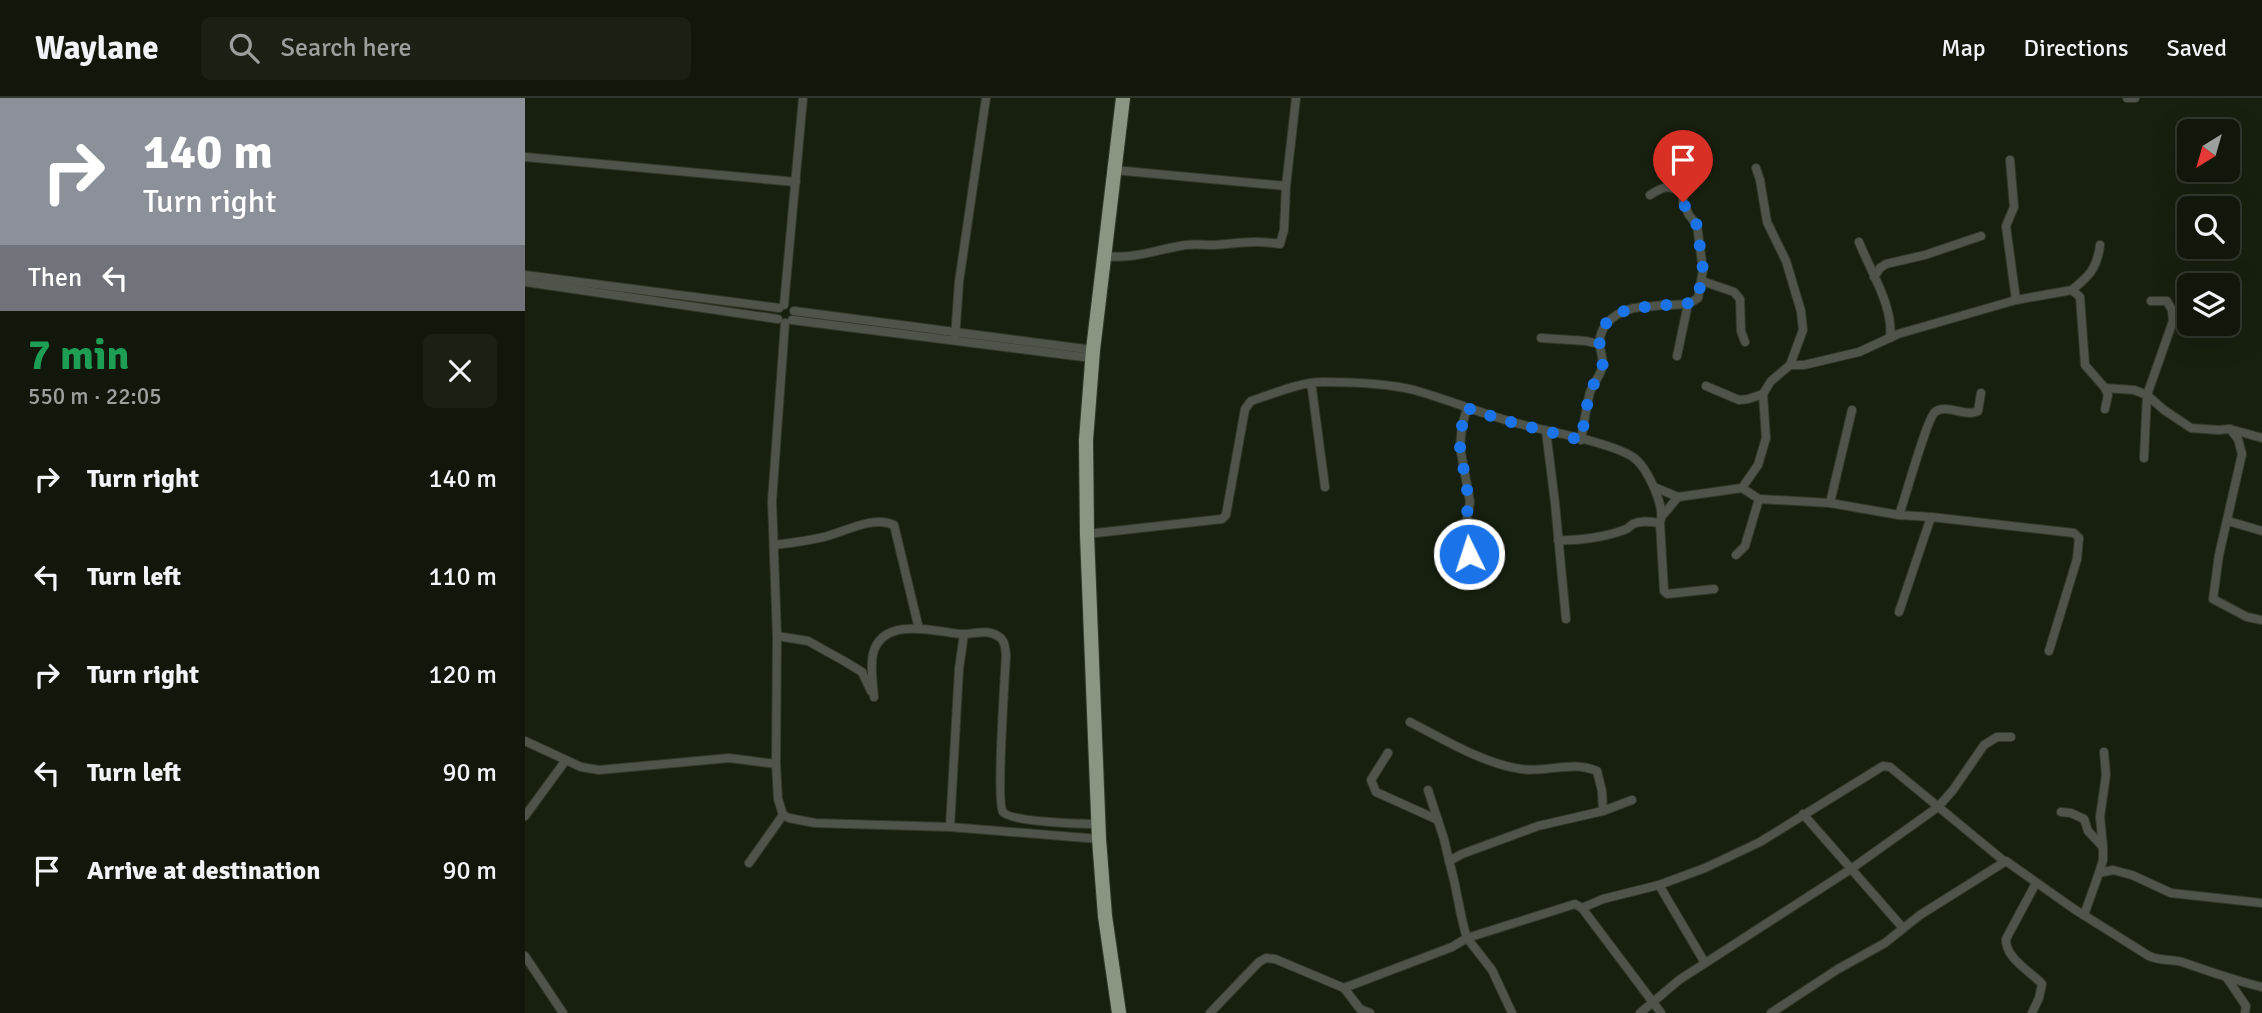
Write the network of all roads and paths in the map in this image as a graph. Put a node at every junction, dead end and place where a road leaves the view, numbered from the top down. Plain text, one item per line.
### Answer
1 (803, 98) edge
2 (986, 98) edge
3 (1123, 98) edge
4 (1296, 98) edge
5 (2127, 98) edge
6 (2135, 98) edge
7 (525, 157) edge
8 (2010, 160) dead end
9 (1756, 168) dead end
10 (1114, 170) junction
11 (796, 182) junction
12 (1286, 186) junction
13 (1650, 195) dead end
14 (1981, 236) dead end
15 (1859, 242) dead end
16 (2100, 246) dead end
17 (1104, 256) junction
18 (525, 275) edge
19 (1874, 277) junction
20 (1702, 281) junction
21 (525, 282) edge
22 (2072, 290) junction
23 (2016, 300) junction
24 (2151, 301) dead end
25 (1688, 304) junction
26 (781, 306) junction
27 (787, 318) junction
28 (955, 336) junction
29 (1541, 338) dead end
30 (1890, 338) junction
31 (1745, 342) dead end
32 (1599, 344) junction
33 (1092, 354) junction
34 (1677, 356) dead end
35 (1790, 365) junction
36 (1310, 384) junction
37 (1706, 386) dead end
38 (2105, 388) junction
39 (1981, 393) dead end
40 (1763, 394) junction
41 (2147, 395) junction
42 (1467, 408) junction
43 (2105, 408) dead end
44 (1852, 410) dead end
45 (2230, 429) junction
46 (1546, 431) junction
47 (2262, 438) edge
48 (1581, 440) junction
49 (2144, 458) dead end
50 (1325, 487) dead end
51 (1654, 487) junction
52 (1742, 488) junction
53 (1678, 497) junction
54 (1759, 499) junction
55 (1830, 503) junction
56 (1899, 515) junction
57 (1931, 517) junction
58 (1662, 519) junction
59 (2228, 522) junction
60 (2262, 531) edge
61 (1087, 534) junction
62 (1558, 540) junction
63 (774, 545) junction
64 (1737, 555) dead end
65 (1472, 574) dead end
66 (1714, 589) dead end
67 (1899, 612) dead end
68 (1566, 619) dead end
69 (2262, 620) edge
70 (919, 629) junction
71 (964, 634) junction
72 (777, 636) junction
73 (2049, 651) dead end
74 (1410, 722) dead end
75 (2011, 737) dead end
76 (525, 741) edge
77 (2104, 752) dead end
78 (1388, 754) dead end
79 (566, 760) junction
80 (776, 764) junction
81 (1428, 790) dead end
82 (1632, 800) dead end
83 (1938, 807) junction
84 (1603, 811) junction
85 (2060, 812) dead end
86 (1803, 814) junction
87 (783, 815) junction
88 (525, 816) edge
89 (2100, 817) junction
90 (2084, 819) junction
91 (1438, 820) junction
92 (1098, 824) junction
93 (950, 827) junction
94 (1099, 839) junction
95 (2103, 847) junction
96 (1449, 861) junction
97 (2004, 861) junction
98 (749, 863) dead end
99 (1851, 869) junction
100 (2099, 873) junction
101 (2036, 883) junction
102 (1659, 885) junction
103 (2262, 903) edge
104 (1582, 908) junction
105 (2084, 915) junction
106 (1903, 928) junction
107 (1467, 938) junction
108 (525, 956) edge
109 (1705, 963) junction
110 (2227, 978) junction
111 (2262, 987) edge
112 (1344, 988) junction
113 (1653, 1002) junction
114 (1773, 1012) edge
115 (563, 1013) edge
116 (1119, 1013) edge
117 (1210, 1013) edge
118 (1370, 1013) edge
119 (1512, 1013) edge
120 (1640, 1013) edge
121 (1661, 1013) edge
122 (2032, 1013) edge
123 (2245, 1013) edge

1 - 11 street
2 - 28 street
3 - 10 highway
4 - 12 street
5 - 6 street
7 - 11 street
8 - 23 street
9 - 35 street
10 - 12 street
10 - 17 highway
11 - 26 street
12 - 17 street
13 - 20 street
14 - 19 street
15 - 19 street
16 - 22 street
17 - 33 highway
18 - 26 street
19 - 30 street
20 - 25 street
20 - 31 street
21 - 27 street
22 - 23 street
22 - 38 street
23 - 30 street
24 - 41 street
25 - 32 street
25 - 34 street
26 - 27 street
26 - 27 street
27 - 28 street
27 - 63 street
28 - 33 street
29 - 32 street
30 - 35 street
32 - 48 street
33 - 61 highway
35 - 40 street
36 - 42 street
36 - 50 street
36 - 61 street
37 - 40 street
38 - 41 street
38 - 43 street
39 - 56 street
40 - 52 street
41 - 45 street
41 - 49 street
42 - 46 street
42 - 65 street
44 - 55 street
45 - 47 street
45 - 59 street
46 - 48 street
46 - 62 street
48 - 51 street
51 - 53 street
51 - 58 street
52 - 53 street
52 - 54 street
53 - 58 street
54 - 55 street
54 - 64 street
55 - 56 street
56 - 57 street
57 - 67 street
57 - 73 street
58 - 62 street
58 - 66 street
59 - 60 street
59 - 69 street
61 - 92 highway
62 - 68 street
63 - 70 street
63 - 72 street
70 - 71 street
70 - 72 street
71 - 92 street
71 - 93 street
72 - 80 street
74 - 84 street
75 - 83 street
76 - 79 street
77 - 89 street
78 - 91 street
79 - 80 street
79 - 88 street
80 - 87 street
81 - 91 street
82 - 84 street
83 - 86 street
83 - 97 street
83 - 99 street
84 - 96 street
85 - 90 street
86 - 99 street
86 - 102 street
87 - 93 street
87 - 98 street
89 - 90 street
89 - 95 street
90 - 95 street
91 - 96 street
92 - 94 highway
93 - 94 street
94 - 116 highway
95 - 100 street
96 - 107 street
97 - 101 street
97 - 106 street
99 - 106 street
99 - 109 street
100 - 103 street
100 - 105 street
101 - 105 street
101 - 122 street
102 - 104 street
102 - 109 street
104 - 107 street
104 - 113 street
105 - 110 street
106 - 114 street
107 - 112 street
107 - 119 street
108 - 115 street
109 - 113 street
110 - 111 street
110 - 123 street
112 - 117 street
112 - 118 street
113 - 120 street
113 - 121 street

